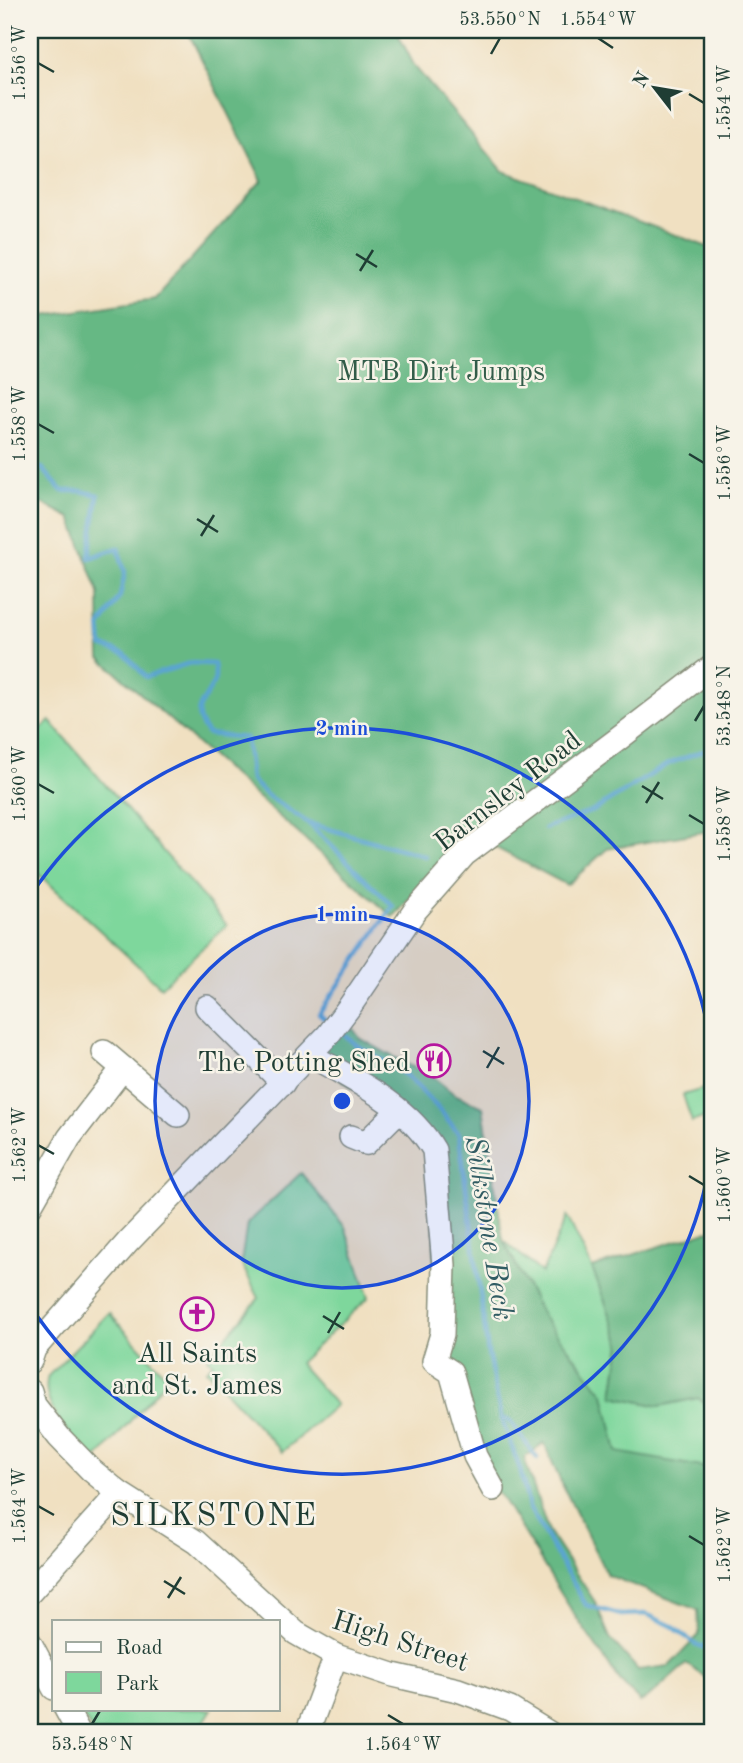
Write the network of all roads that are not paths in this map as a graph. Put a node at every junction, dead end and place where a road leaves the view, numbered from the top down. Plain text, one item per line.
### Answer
1 (713, 666) edge
2 (207, 1007) dead end
3 (104, 1052) dead end
4 (310, 1055) junction
5 (124, 1068) junction
6 (283, 1083) junction
7 (398, 1111) junction
8 (178, 1115) dead end
9 (364, 1144) dead end
10 (30, 1206) edge
11 (30, 1361) edge
12 (30, 1391) edge
13 (493, 1489) dead end
14 (119, 1493) junction
15 (30, 1592) edge
16 (30, 1643) edge
17 (336, 1656) junction
18 (52, 1684) edge
19 (307, 1733) edge
20 (549, 1733) edge

1 - 4 street, Barnsley Road
2 - 6 street
3 - 5 street
4 - 6 street, Barnsley Road
4 - 7 street
5 - 8 street
5 - 10 street
6 - 11 street, Barnsley Road
7 - 9 street
7 - 13 street
12 - 14 street, High Street
14 - 15 street
14 - 17 street, High Street
16 - 18 street
17 - 19 street
17 - 20 street, High Street

